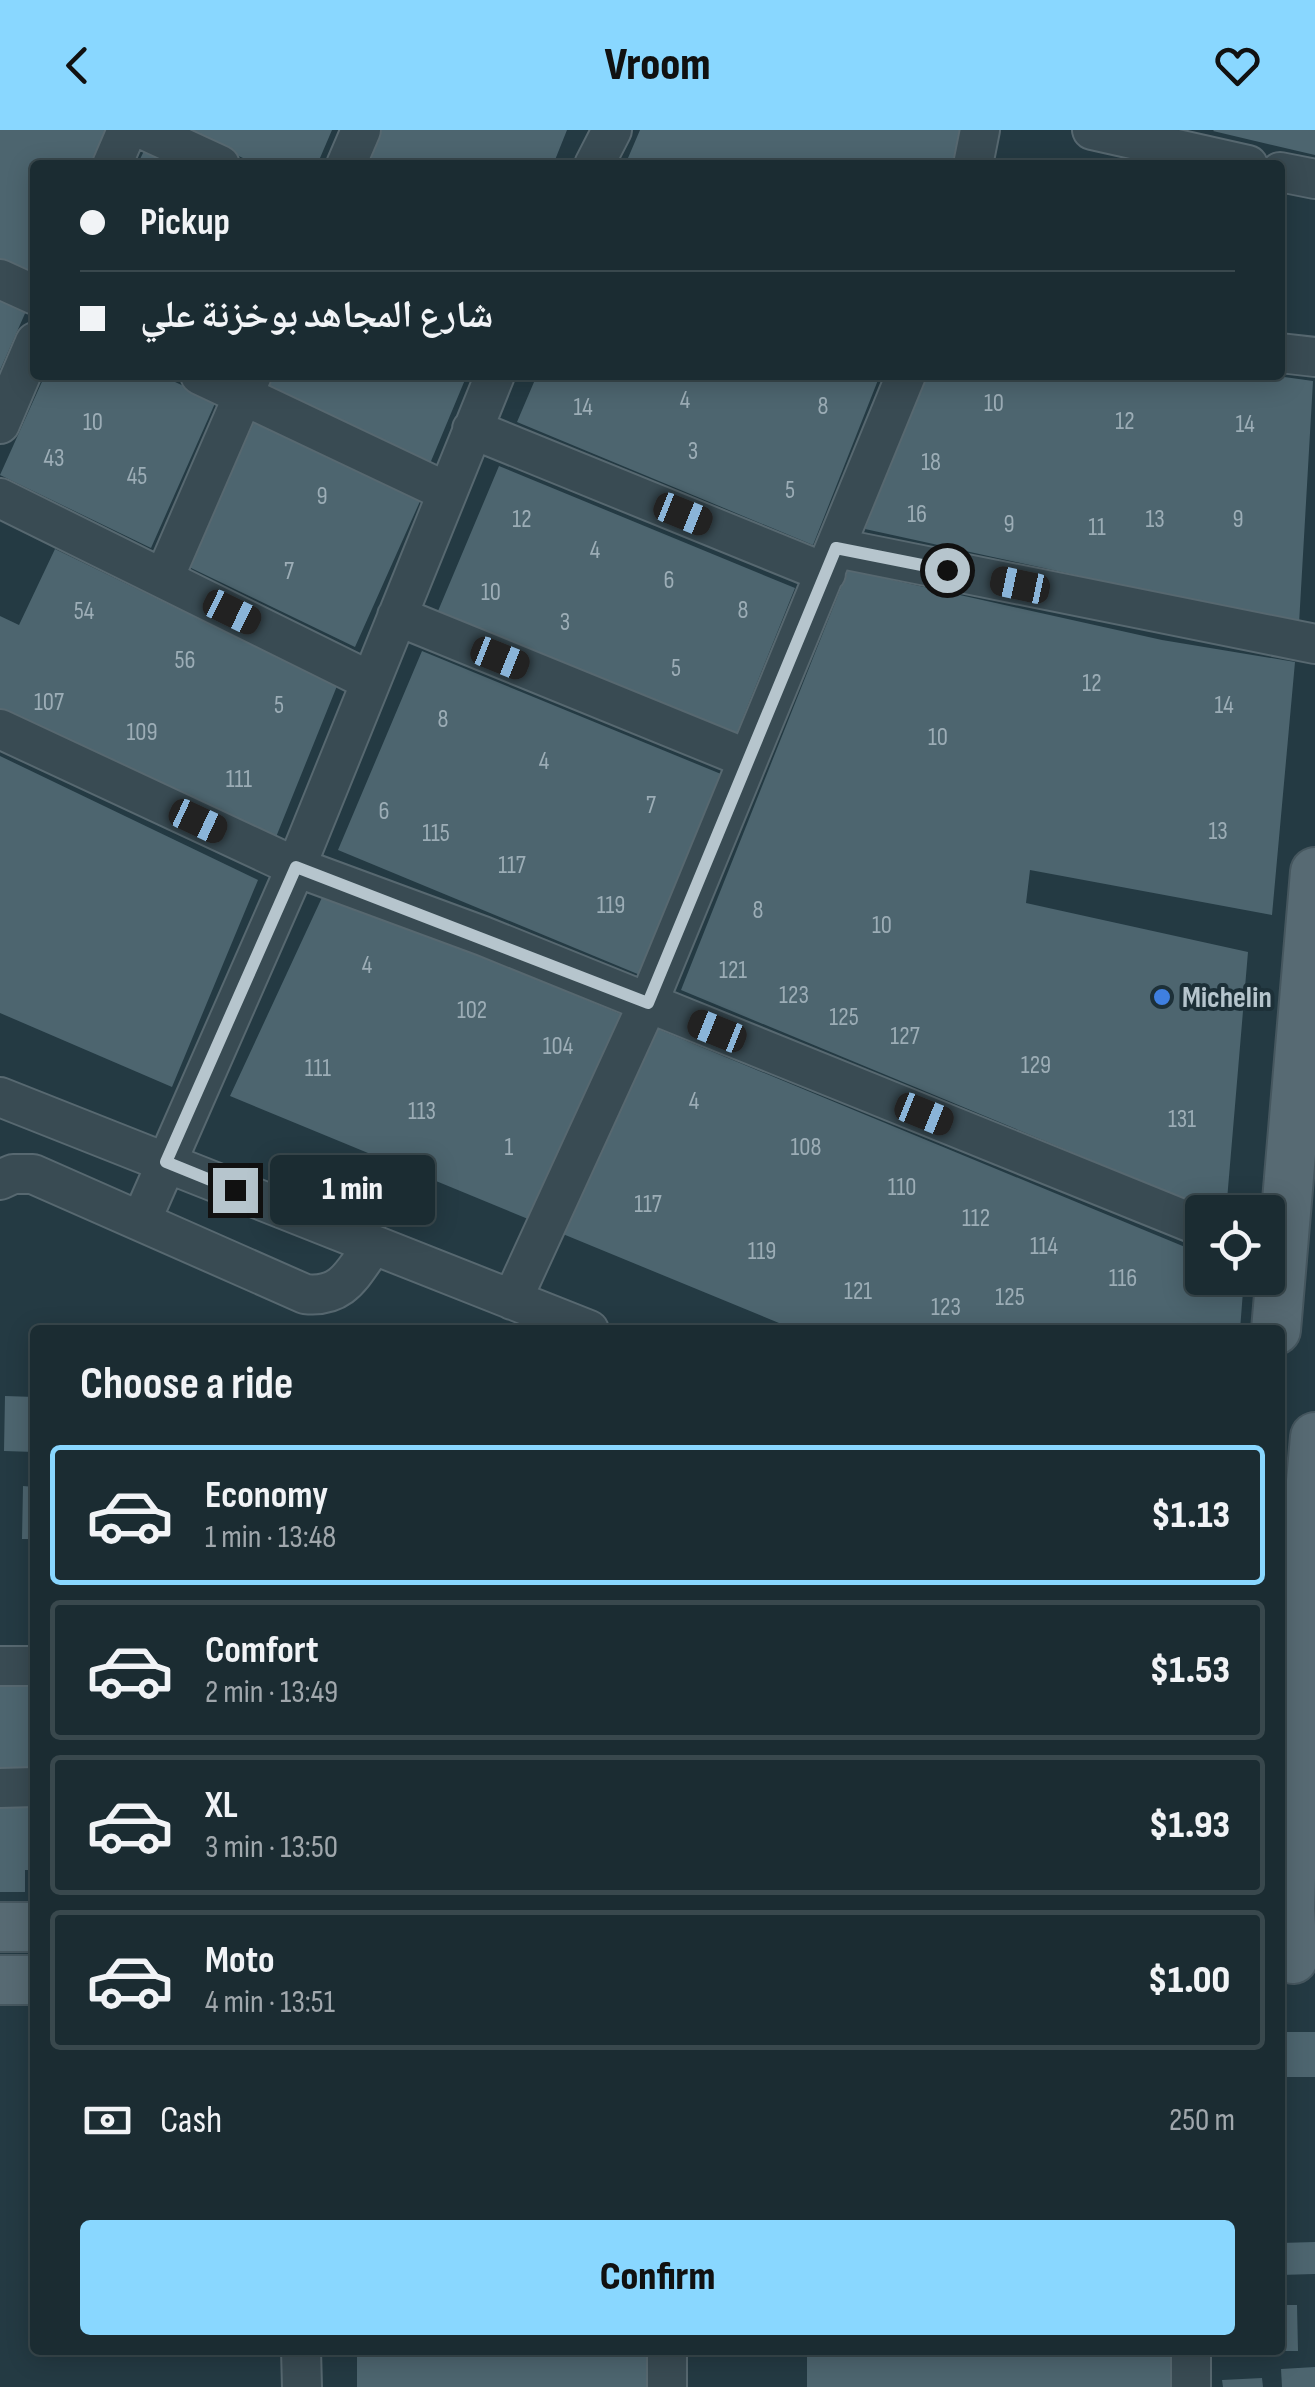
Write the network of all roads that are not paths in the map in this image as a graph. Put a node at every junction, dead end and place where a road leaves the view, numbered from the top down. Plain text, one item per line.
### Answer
1 (127, 130) edge
2 (144, 130) edge
3 (362, 130) edge
4 (612, 130) edge
5 (980, 130) edge
6 (1092, 130) edge
7 (1153, 137) edge
8 (114, 160) edge
9 (209, 160) edge
10 (348, 160) edge
11 (597, 160) edge
12 (974, 160) edge
13 (1231, 160) edge
14 (1285, 173) edge
15 (1315, 179) edge
16 (0, 279) edge
17 (30, 293) edge
18 (1285, 353) edge
19 (30, 354) edge
20 (1315, 357) edge
21 (493, 380) edge
22 (904, 380) edge
23 (248, 385) edge
24 (0, 424) edge
25 (472, 429) junction
26 (447, 492) junction
27 (0, 498) edge
28 (831, 561) junction
29 (164, 578) junction
30 (396, 616) junction
31 (1315, 644) edge
32 (370, 680) junction
33 (0, 729) edge
34 (748, 758) junction
35 (296, 867) junction
36 (1315, 872) edge
37 (648, 1003) junction
38 (0, 1097) edge
39 (166, 1162) junction
40 (0, 1180) edge
41 (1282, 1195) edge
42 (1185, 1220) edge
43 (141, 1221) junction
44 (372, 1247) junction
45 (1276, 1295) edge
46 (512, 1300) junction
47 (576, 1325) edge
48 (1276, 1325) edge
49 (1315, 1437) edge
50 (1290, 1599) edge
51 (0, 1666) edge
52 (30, 1666) edge
53 (30, 1787) edge
54 (0, 1788) edge
55 (1295, 1909) edge
56 (30, 1926) edge
57 (0, 1927) edge
58 (1296, 1959) edge
59 (0, 1980) edge
60 (30, 1980) edge
61 (301, 2355) edge
62 (667, 2355) edge
63 (1191, 2355) edge
64 (302, 2387) edge
65 (667, 2387) edge
66 (1191, 2387) edge

1 - 8 street
2 - 9 street
3 - 10 street
4 - 11 street
5 - 12 street
6 - 7 street
7 - 13 street
14 - 15 street
16 - 17 street
18 - 20 street
19 - 24 street
21 - 25 street
22 - 28 street
23 - 26 street
23 - 29 street
25 - 26 street
25 - 28 street
26 - 30 street
27 - 29 street
28 - 31 street
28 - 34 street
29 - 32 street
30 - 32 street
30 - 34 street
32 - 35 street
33 - 35 street
34 - 37 street
35 - 37 street
35 - 39 street
36 - 41 main road
37 - 42 street
37 - 46 street
38 - 39 street
39 - 43 street
39 - 44 street
40 - 43 street
43 - 44 street
44 - 46 street
45 - 48 main road
46 - 47 street
49 - 50 main road
50 - 55 main road
51 - 52 street
53 - 54 street
55 - 58 main road
56 - 57 main road
59 - 60 main road
61 - 64 street
62 - 65 street
63 - 66 street

